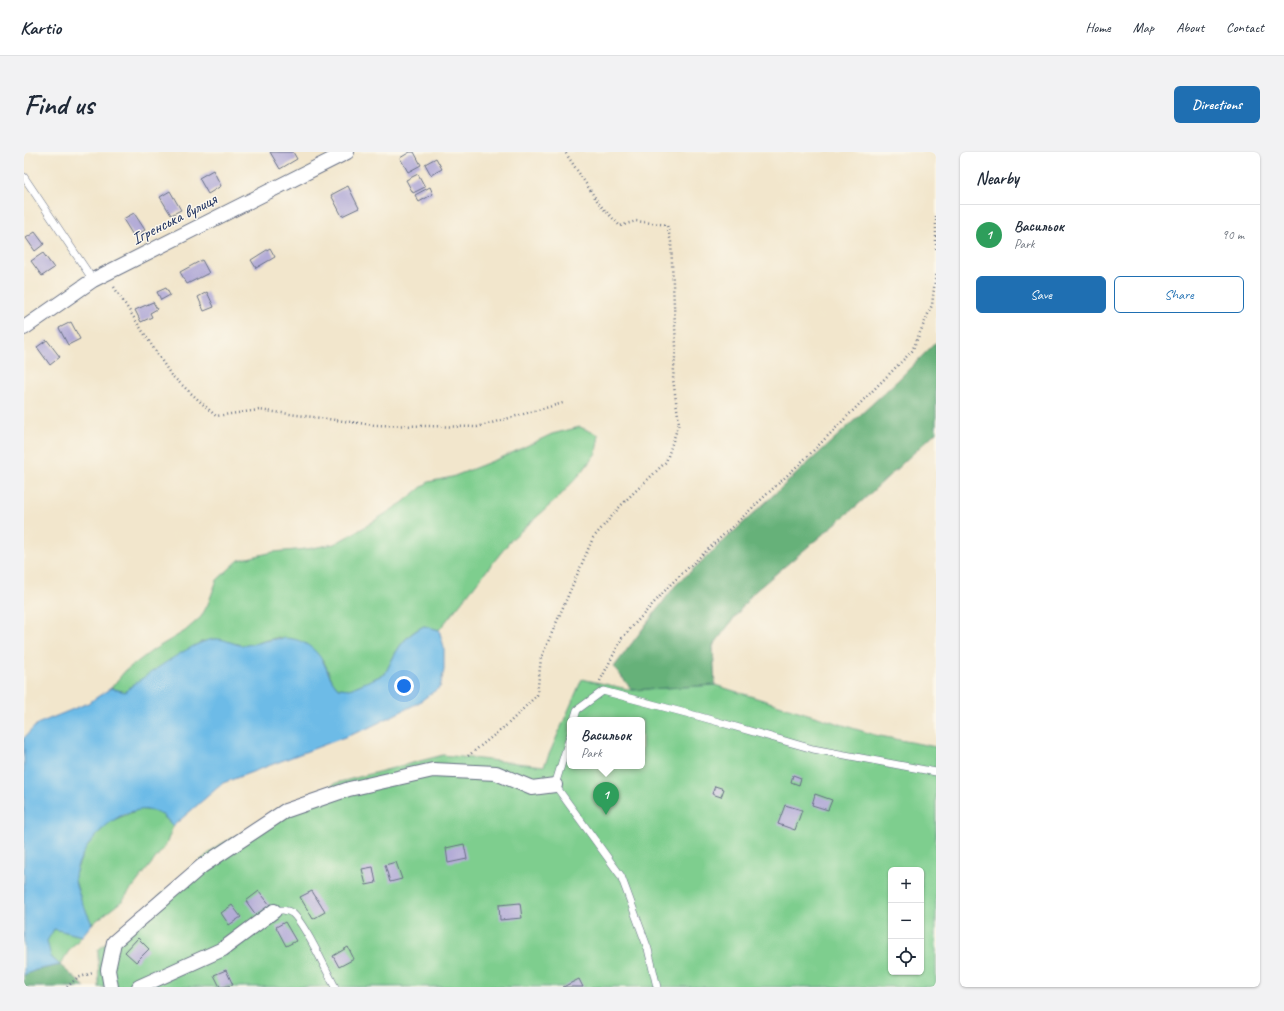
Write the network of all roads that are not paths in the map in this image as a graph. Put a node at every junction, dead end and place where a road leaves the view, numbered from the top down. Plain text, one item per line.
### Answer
1 (347, 152) edge
2 (24, 177) edge
3 (93, 280) junction
4 (24, 328) edge
5 (575, 717) edge
6 (567, 746) edge
7 (936, 772) edge
8 (555, 785) junction
9 (274, 911) joint
10 (111, 987) edge
11 (139, 987) edge
12 (335, 987) edge
13 (657, 987) edge

1 - 3 street, Ігренська вулиця
2 - 3 lane
3 - 4 street, Ігренська вулиця
5 - 7 lane
6 - 8 lane
8 - 10 street
8 - 13 lane
9 - 11 street
9 - 12 lane

